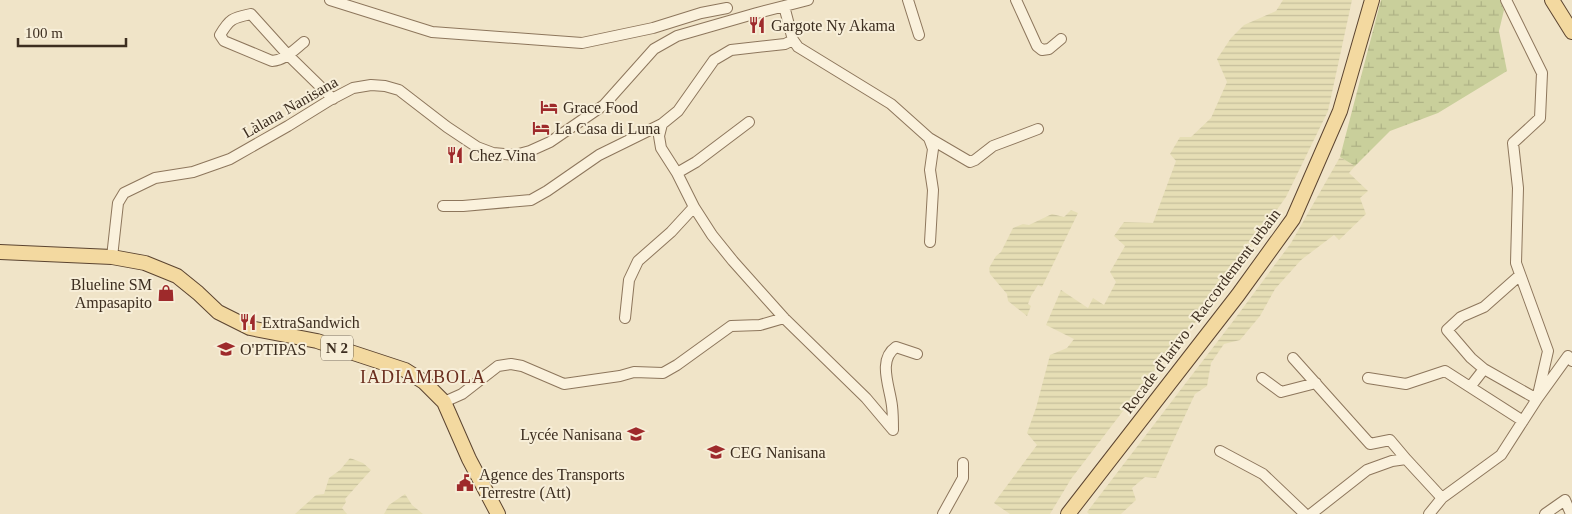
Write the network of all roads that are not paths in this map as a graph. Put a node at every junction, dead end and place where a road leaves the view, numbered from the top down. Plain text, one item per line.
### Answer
1 (330, 0) edge
2 (808, 0) edge
3 (908, 0) edge
4 (1016, 0) edge
5 (1372, 0) edge
6 (1506, 0) edge
7 (1552, 0) edge
8 (1563, 0) edge
9 (725, 4) edge
10 (784, 6) junction
11 (1572, 15) edge
12 (738, 18) junction
13 (1572, 32) edge
14 (918, 35) dead end
15 (1061, 39) dead end
16 (793, 40) junction
17 (304, 42) dead end
18 (288, 55) junction
19 (333, 98) junction
20 (748, 122) dead end
21 (662, 124) junction
22 (1038, 130) dead end
23 (929, 138) junction
24 (677, 173) junction
25 (443, 206) dead end
26 (694, 207) junction
27 (930, 242) dead end
28 (0, 252) edge
29 (112, 257) junction
30 (1519, 276) junction
31 (625, 318) dead end
32 (784, 318) junction
33 (917, 354) dead end
34 (1571, 356) edge
35 (1293, 358) dead end
36 (1484, 368) junction
37 (1262, 378) dead end
38 (1368, 378) dead end
39 (1316, 383) junction
40 (1470, 387) junction
41 (1537, 399) junction
42 (444, 402) junction
43 (1523, 421) junction
44 (1220, 451) dead end
45 (1406, 459) junction
46 (963, 463) dead end
47 (1442, 498) junction
48 (498, 514) edge
49 (943, 514) edge
50 (1068, 514) edge
51 (1305, 514) edge
52 (1311, 514) edge
53 (1429, 514) edge
54 (1545, 514) edge
55 (1571, 514) edge

1 - 9 street
2 - 10 street, Làlana Nanisana
3 - 14 street
4 - 15 street
5 - 50 main road, Rocade d'Iarivo - Raccordement urbain
6 - 30 street
7 - 13 main road
8 - 11 main road
9 - 12 street
10 - 12 street, Làlana Nanisana
10 - 16 street
12 - 19 street, Làlana Nanisana
16 - 21 street
16 - 23 street
17 - 18 street
18 - 18 street
18 - 19 street
19 - 29 street, Làlana Nanisana
20 - 24 street
21 - 24 street
21 - 25 street
22 - 23 street
23 - 27 street
24 - 26 street
26 - 31 street
26 - 32 street
28 - 29 main road, N 2
29 - 42 main road, N 2
30 - 36 street
30 - 41 street
32 - 33 street
32 - 42 street
34 - 41 street
35 - 39 street
36 - 40 street
36 - 41 street
37 - 39 street
38 - 40 street
39 - 45 street
40 - 43 street
41 - 43 street
42 - 48 main road, N 2
43 - 47 street
44 - 51 street
45 - 47 street
45 - 52 street
46 - 49 street
47 - 53 street
54 - 55 street

